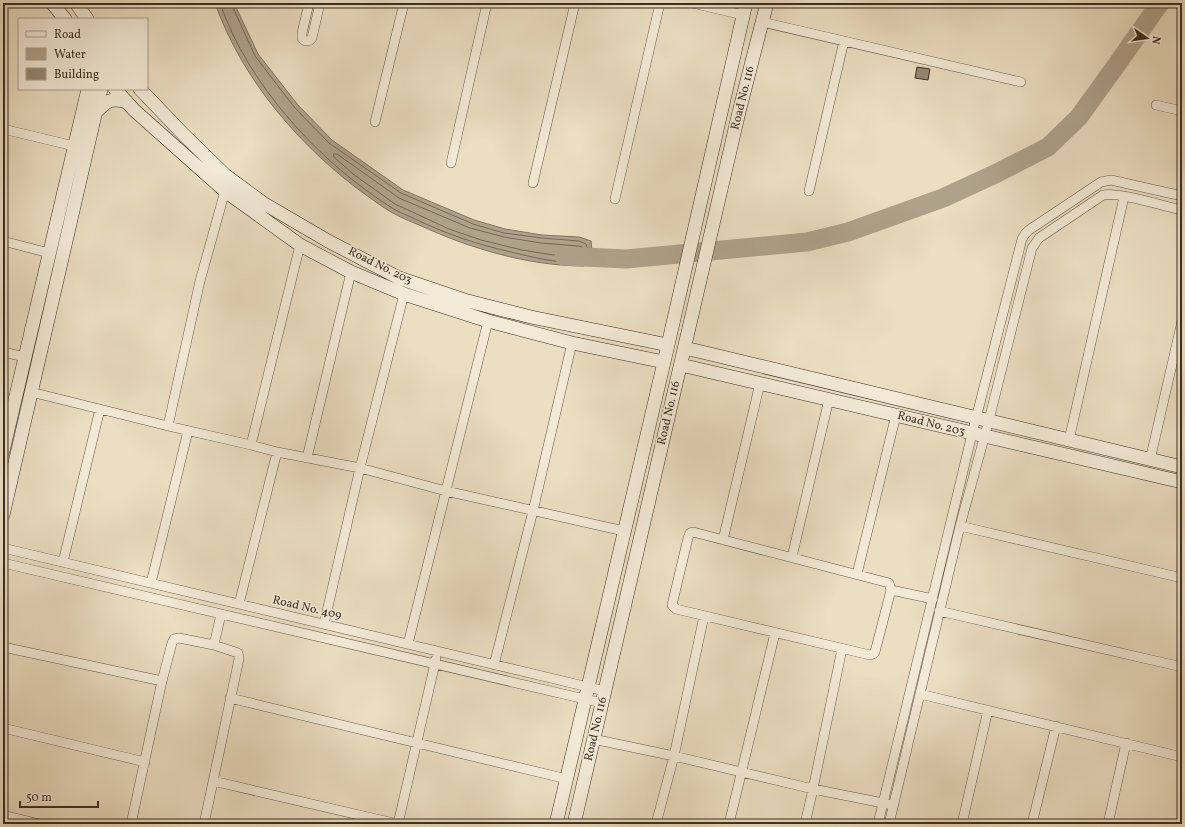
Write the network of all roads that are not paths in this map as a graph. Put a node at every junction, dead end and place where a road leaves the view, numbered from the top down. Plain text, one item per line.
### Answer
1 (52, 3) edge
2 (76, 3) edge
3 (309, 3) edge
4 (320, 3) edge
5 (404, 3) edge
6 (487, 3) edge
7 (575, 3) edge
8 (660, 3) edge
9 (692, 3) edge
10 (767, 3) edge
11 (744, 9) edge
12 (64, 18) edge
13 (86, 18) edge
14 (762, 22) junction
15 (844, 41) junction
16 (1021, 82) dead end
17 (88, 90) edge
18 (101, 90) edge
19 (116, 90) edge
20 (141, 90) edge
21 (127, 102) junction
22 (1156, 105) dead end
23 (1182, 111) edge
24 (96, 112) junction
25 (375, 122) dead end
26 (3, 129) edge
27 (74, 146) junction
28 (451, 163) dead end
29 (533, 183) dead end
30 (225, 191) junction
31 (809, 191) dead end
32 (1182, 196) edge
33 (1124, 197) junction
34 (615, 199) dead end
35 (1182, 210) edge
36 (3, 241) edge
37 (300, 245) junction
38 (49, 253) junction
39 (351, 272) junction
40 (404, 294) junction
41 (488, 321) junction
42 (1182, 321) edge
43 (572, 343) junction
44 (668, 345) junction
45 (684, 348) junction
46 (3, 352) edge
47 (25, 357) junction
48 (664, 362) junction
49 (680, 365) junction
50 (760, 383) junction
51 (31, 392) junction
52 (829, 399) junction
53 (100, 409) junction
54 (896, 415) junction
55 (983, 419) junction
56 (168, 426) junction
57 (188, 431) junction
58 (978, 435) junction
59 (1069, 440) junction
60 (251, 445) junction
61 (3, 451) edge
62 (277, 452) junction
63 (307, 458) junction
64 (1150, 460) junction
65 (1182, 467) edge
66 (360, 468) junction
67 (1182, 482) edge
68 (446, 491) junction
69 (534, 511) junction
70 (3, 515) edge
71 (960, 526) junction
72 (624, 531) junction
73 (723, 540) junction
74 (3, 548) edge
75 (792, 558) junction
76 (63, 562) junction
77 (3, 563) edge
78 (857, 574) junction
79 (1182, 578) edge
80 (151, 583) junction
81 (890, 590) junction
82 (933, 599) junction
83 (239, 604) junction
84 (939, 612) junction
85 (221, 614) junction
86 (704, 616) junction
87 (324, 624) junction
88 (775, 634) junction
89 (408, 644) junction
90 (214, 645) junction
91 (3, 647) edge
92 (842, 649) junction
93 (438, 651) junction
94 (435, 664) junction
95 (494, 665) junction
96 (1182, 667) edge
97 (162, 681) junction
98 (587, 693) junction
99 (920, 694) junction
100 (604, 697) junction
101 (230, 698) junction
102 (988, 710) junction
103 (1056, 726) junction
104 (3, 728) edge
105 (593, 739) junction
106 (417, 743) junction
107 (1126, 743) junction
108 (674, 756) junction
109 (1182, 757) edge
110 (145, 762) junction
111 (742, 772) junction
112 (567, 779) junction
113 (213, 781) junction
114 (813, 789) junction
115 (884, 803) junction
116 (894, 806) junction
117 (3, 815) edge
118 (40, 824) edge
119 (131, 824) edge
120 (204, 824) edge
121 (398, 824) edge
122 (556, 824) edge
123 (574, 824) edge
124 (656, 824) edge
125 (729, 824) edge
126 (805, 824) edge
127 (878, 824) edge
128 (889, 824) edge
129 (962, 824) edge
130 (1032, 824) edge
131 (1108, 824) edge

1 - 12 street
2 - 13 street
3 - 4 street
5 - 25 street
6 - 28 street
7 - 29 street
8 - 34 street
9 - 11 street
10 - 14 street, Road No. 116
11 - 44 street, Road No. 116
14 - 15 street
14 - 45 street, Road No. 116
15 - 16 street
15 - 31 street
17 - 27 street
18 - 24 street
19 - 21 street
20 - 44 street, Road No. 203
21 - 24 street
21 - 30 street
22 - 23 street
24 - 51 street
26 - 27 street
27 - 38 street
30 - 37 street
30 - 56 street
32 - 55 street
33 - 35 street
33 - 55 street
33 - 59 street
36 - 38 street
37 - 39 street
37 - 60 street
38 - 47 street
39 - 40 street
39 - 63 street
40 - 41 street
40 - 66 street
41 - 43 street
41 - 68 street
42 - 64 street
43 - 48 street
43 - 69 street
44 - 48 street, Road No. 116
45 - 49 street, Road No. 116
45 - 55 street, Road No. 203
46 - 47 street
47 - 61 street
48 - 72 street, Road No. 116
49 - 50 street, Road No. 203
49 - 100 street, Road No. 116
50 - 52 street, Road No. 203
50 - 73 street
51 - 53 street
51 - 70 street
52 - 54 street, Road No. 203
52 - 75 street
53 - 56 street
53 - 76 street
54 - 58 street, Road No. 203
54 - 78 street
55 - 58 street
55 - 59 street, Road No. 203
56 - 57 street
57 - 60 street
57 - 80 street
58 - 67 street, Road No. 203
58 - 71 street
58 - 82 street
59 - 64 street, Road No. 203
60 - 62 street
62 - 63 street
62 - 83 street
63 - 66 street
64 - 65 street, Road No. 203
66 - 68 street
66 - 87 street
68 - 69 street
68 - 89 street
69 - 72 street
69 - 95 street
71 - 79 street
71 - 84 street
72 - 98 street, Road No. 116
73 - 75 street
73 - 86 street
74 - 76 street, Road No. 409
75 - 78 street
76 - 80 street, Road No. 409
77 - 85 street, Road No. 409
78 - 81 street
80 - 83 street, Road No. 409
81 - 82 street
81 - 92 street
82 - 115 street
83 - 87 street, Road No. 409
84 - 96 street
84 - 99 street
85 - 90 street
85 - 94 street, Road No. 409
86 - 88 street
86 - 108 street
87 - 89 street, Road No. 409
88 - 92 street
88 - 111 street
89 - 93 street, Road No. 409
90 - 97 street
90 - 101 street
91 - 97 street
92 - 114 street
93 - 94 street
93 - 95 street, Road No. 409
94 - 98 street, Road No. 409
94 - 106 street
95 - 98 street, Road No. 409
97 - 110 street
98 - 100 street, Road No. 409
98 - 112 street, Road No. 116
99 - 102 street
99 - 116 street
100 - 105 street, Road No. 116
101 - 106 street
101 - 113 street
102 - 103 street
102 - 129 street
103 - 107 street
103 - 130 street
104 - 110 street
105 - 108 street
105 - 123 street, Road No. 116
106 - 112 street
106 - 121 street
107 - 109 street
107 - 131 street
108 - 111 street
108 - 124 street
110 - 119 street
111 - 114 street
111 - 125 street
112 - 122 street, Road No. 116
113 - 120 street
113 - 121 street
114 - 115 street
114 - 126 street
115 - 116 street
115 - 127 street
116 - 128 street
117 - 118 street

